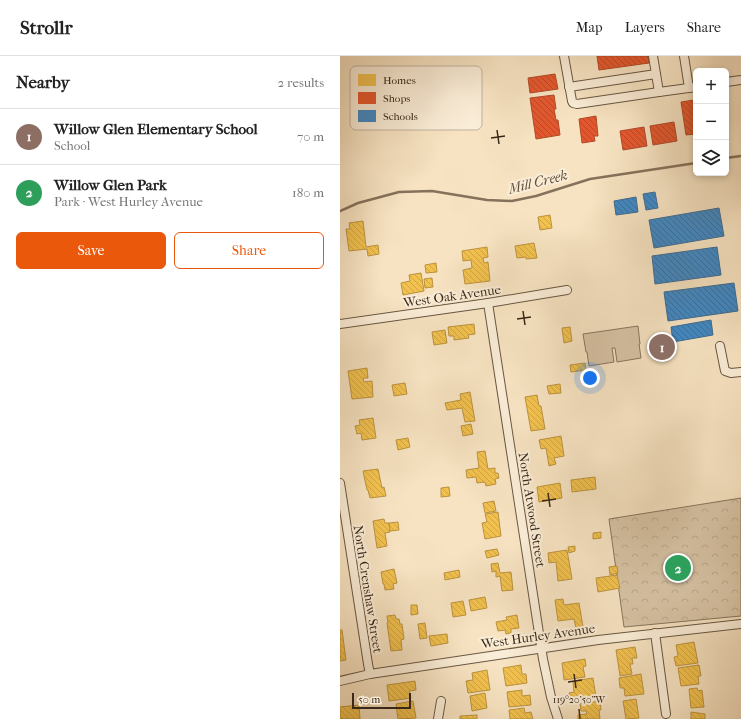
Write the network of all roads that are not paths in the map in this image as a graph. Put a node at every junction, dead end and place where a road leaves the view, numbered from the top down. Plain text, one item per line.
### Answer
1 (564, 56) edge
2 (653, 56) edge
3 (684, 56) edge
4 (656, 74) junction
5 (741, 80) edge
6 (729, 82) edge
7 (569, 87) junction
8 (692, 87) edge
9 (659, 92) junction
10 (567, 290) dead end
11 (488, 303) junction
12 (340, 324) edge
13 (720, 346) dead end
14 (741, 372) edge
15 (340, 483) edge
16 (741, 624) edge
17 (655, 633) junction
18 (541, 648) junction
19 (370, 674) junction
20 (340, 681) edge
21 (441, 701) dead end
22 (666, 714) dead end
23 (438, 719) edge
24 (558, 719) edge

1 - 7 street
2 - 4 street
3 - 8 street
4 - 7 street
4 - 9 street
5 - 6 street
7 - 9 street
8 - 9 street
10 - 11 street, West Oak Avenue
11 - 12 street, West Oak Avenue
11 - 18 street, North Atwood Street
13 - 14 street
15 - 19 street, North Crenshaw Street
16 - 17 street, West Hurley Avenue
17 - 18 street, West Hurley Avenue
17 - 22 street
18 - 19 street, West Hurley Avenue
18 - 24 street, North Atwood Street
19 - 20 street, West Hurley Avenue
21 - 23 street

